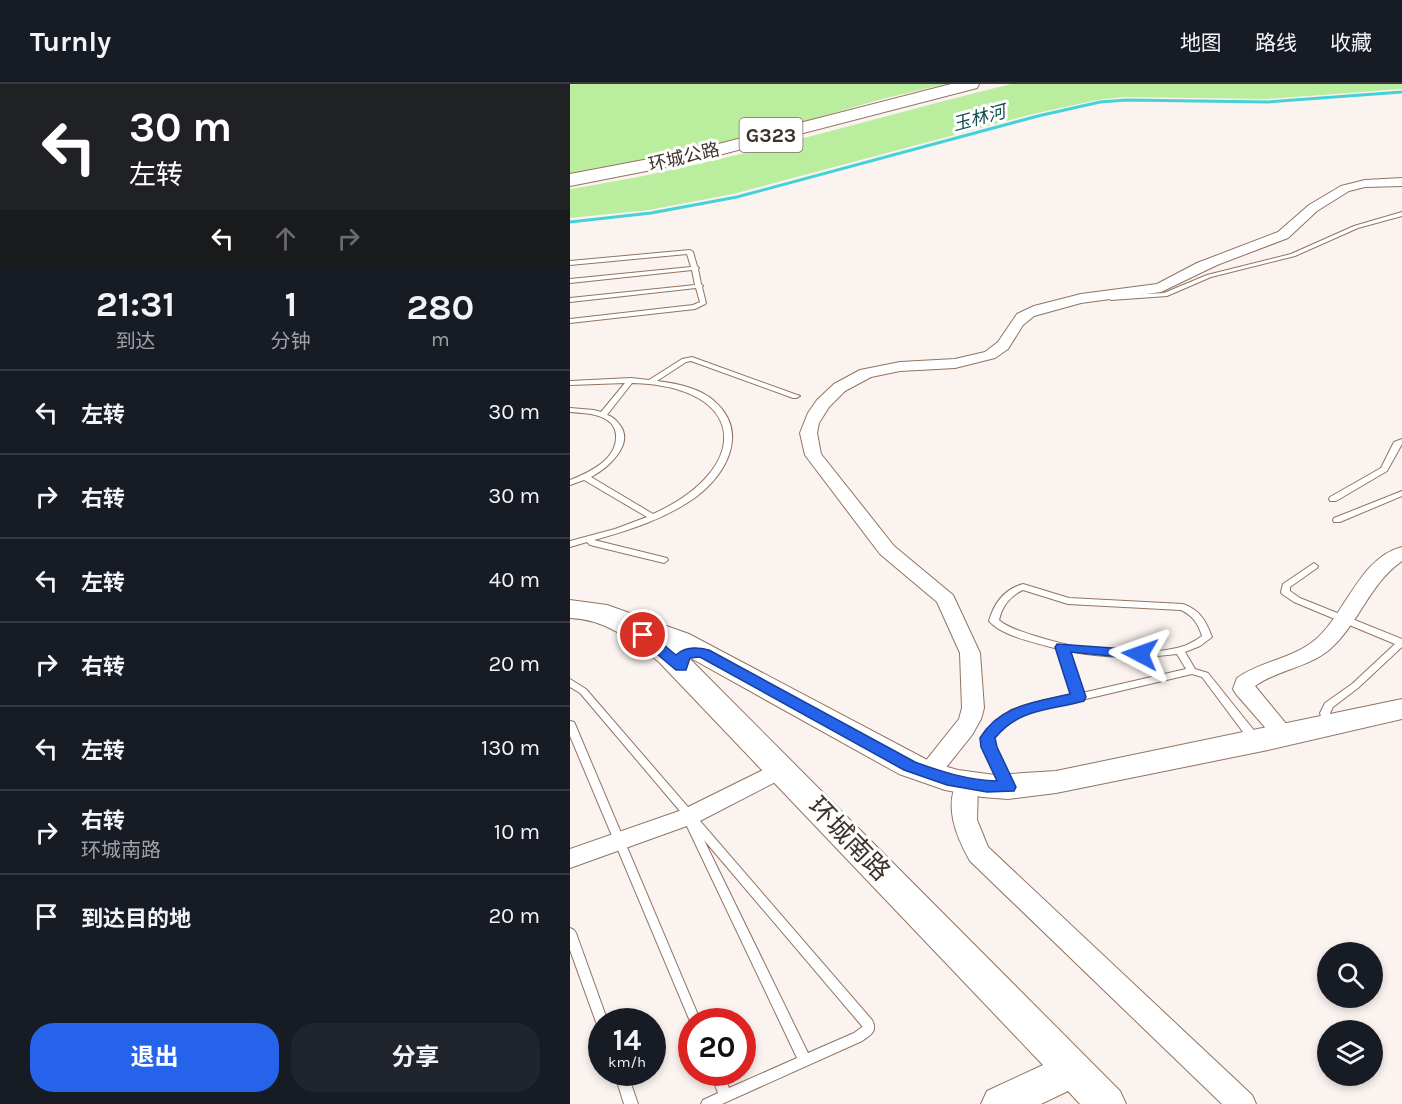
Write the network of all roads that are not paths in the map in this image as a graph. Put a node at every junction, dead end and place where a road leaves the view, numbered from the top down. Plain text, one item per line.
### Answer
1 (971, 84) edge
2 (570, 180) edge
3 (1402, 182) edge
4 (1402, 214) edge
5 (570, 263) edge
6 (696, 268) junction
7 (570, 281) edge
8 (700, 286) junction
9 (1097, 296) junction
10 (570, 300) edge
11 (570, 321) edge
12 (631, 380) junction
13 (652, 381) junction
14 (570, 383) edge
15 (796, 396) dead end
16 (570, 410) edge
17 (604, 414) junction
18 (1402, 441) edge
19 (586, 478) junction
20 (570, 483) edge
21 (1402, 493) edge
22 (1333, 499) dead end
23 (654, 518) junction
24 (1337, 520) dead end
25 (588, 539) junction
26 (570, 544) edge
27 (1402, 554) edge
28 (664, 560) dead end
29 (1314, 566) dead end
30 (583, 610) edge
31 (1343, 618) junction
32 (1402, 643) edge
33 (1062, 647) junction
34 (1180, 651) junction
35 (692, 660) junction
36 (1192, 671) junction
37 (570, 682) edge
38 (1078, 697) junction
39 (1402, 709) edge
40 (570, 724) edge
41 (1328, 727) junction
42 (1272, 740) junction
43 (781, 769) junction
44 (928, 774) junction
45 (967, 784) junction
46 (1008, 787) junction
47 (689, 816) junction
48 (619, 842) junction
49 (570, 859) edge
50 (570, 933) edge
51 (597, 1008) edge
52 (689, 1008) edge
53 (805, 1061) junction
54 (1072, 1070) junction
55 (625, 1086) edge
56 (722, 1086) edge
57 (726, 1096) junction
58 (1100, 1102) edge
59 (631, 1104) edge
60 (708, 1104) edge
61 (1000, 1104) edge
62 (1242, 1104) edge

1 - 2 highway, 环城公路 / G323
3 - 9 street
4 - 9 lane
5 - 6 lane
6 - 7 lane
6 - 8 lane
8 - 10 lane
8 - 11 lane
9 - 44 street
12 - 13 lane
12 - 14 lane
12 - 17 lane
13 - 15 lane
13 - 23 lane
16 - 17 lane
17 - 19 lane
18 - 22 lane
19 - 20 lane
19 - 23 lane
21 - 24 lane
23 - 25 lane
25 - 26 lane
25 - 28 lane
27 - 31 street
29 - 31 lane
30 - 35 main road, 环城南路
31 - 32 lane
31 - 42 street
32 - 41 lane
33 - 34 lane
33 - 34 lane
33 - 38 lane
34 - 36 lane
35 - 43 main road, 环城南路
35 - 44 main road
36 - 38 lane
36 - 42 lane
37 - 47 lane
38 - 46 lane
39 - 41 main road
40 - 48 lane
41 - 42 main road
42 - 46 main road
43 - 47 street
43 - 54 main road, 环城南路
44 - 45 main road
45 - 46 main road
45 - 62 street
47 - 48 street
47 - 53 lane
47 - 53 lane
48 - 49 street
48 - 52 lane
50 - 51 lane
53 - 57 lane
54 - 58 main road, 环城南路
54 - 61 main road
55 - 59 lane
56 - 57 lane
57 - 60 lane

